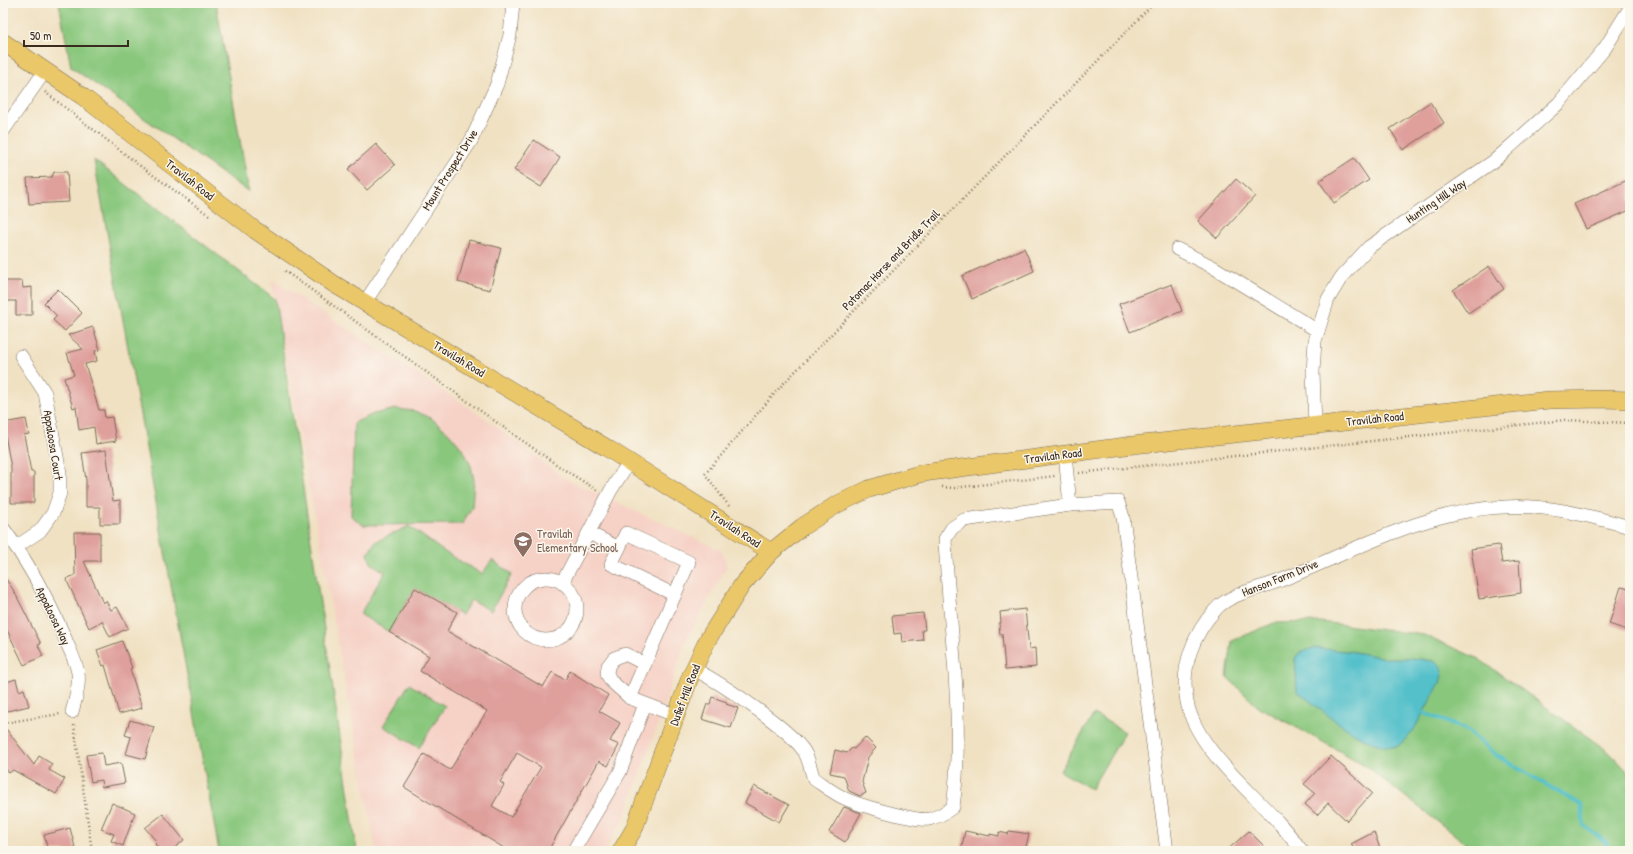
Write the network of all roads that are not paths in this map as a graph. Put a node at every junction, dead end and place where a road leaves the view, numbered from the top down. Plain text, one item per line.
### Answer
1 (513, 3) edge
2 (1630, 8) edge
3 (3, 42) edge
4 (45, 71) junction
5 (3, 131) edge
6 (1177, 249) dead end
7 (364, 302) junction
8 (1318, 332) junction
9 (22, 356) dead end
10 (1630, 400) edge
11 (1315, 426) junction
12 (1065, 454) junction
13 (629, 462) junction
14 (1070, 505) junction
15 (1630, 527) edge
16 (3, 528) edge
17 (589, 533) junction
18 (16, 547) junction
19 (619, 548) junction
20 (771, 552) junction
21 (562, 583) junction
22 (675, 595) junction
23 (645, 664) junction
24 (694, 669) junction
25 (630, 698) junction
26 (645, 704) junction
27 (72, 712) road end
28 (677, 716) junction
29 (575, 848) dead end
30 (621, 851) edge
31 (1168, 851) edge
32 (1302, 851) edge

1 - 7 street, Mount Prospect Drive
2 - 8 street, Hunting Hill Way
3 - 4 main road, Travilah Road
4 - 5 street
4 - 7 main road, Travilah Road
6 - 8 street
7 - 13 main road, Travilah Road
8 - 11 street, Hunting Hill Way
9 - 18 street, Appaloosa Court
10 - 11 main road, Travilah Road
11 - 12 main road, Travilah Road
12 - 14 street
12 - 20 main road, Travilah Road
13 - 17 street
13 - 20 main road, Travilah Road
14 - 24 street
14 - 31 street
15 - 32 street, Hanson Farm Drive
16 - 18 street, Appaloosa Way
17 - 19 street
17 - 21 street
18 - 27 street, Appaloosa Way
19 - 22 street
19 - 22 street
20 - 24 main road, Dufief Mill Road
21 - 21 street
22 - 23 street
23 - 25 street
23 - 25 street
24 - 28 main road, Dufief Mill Road
25 - 26 street
26 - 28 street
26 - 29 street
28 - 30 main road, Dufief Mill Road

